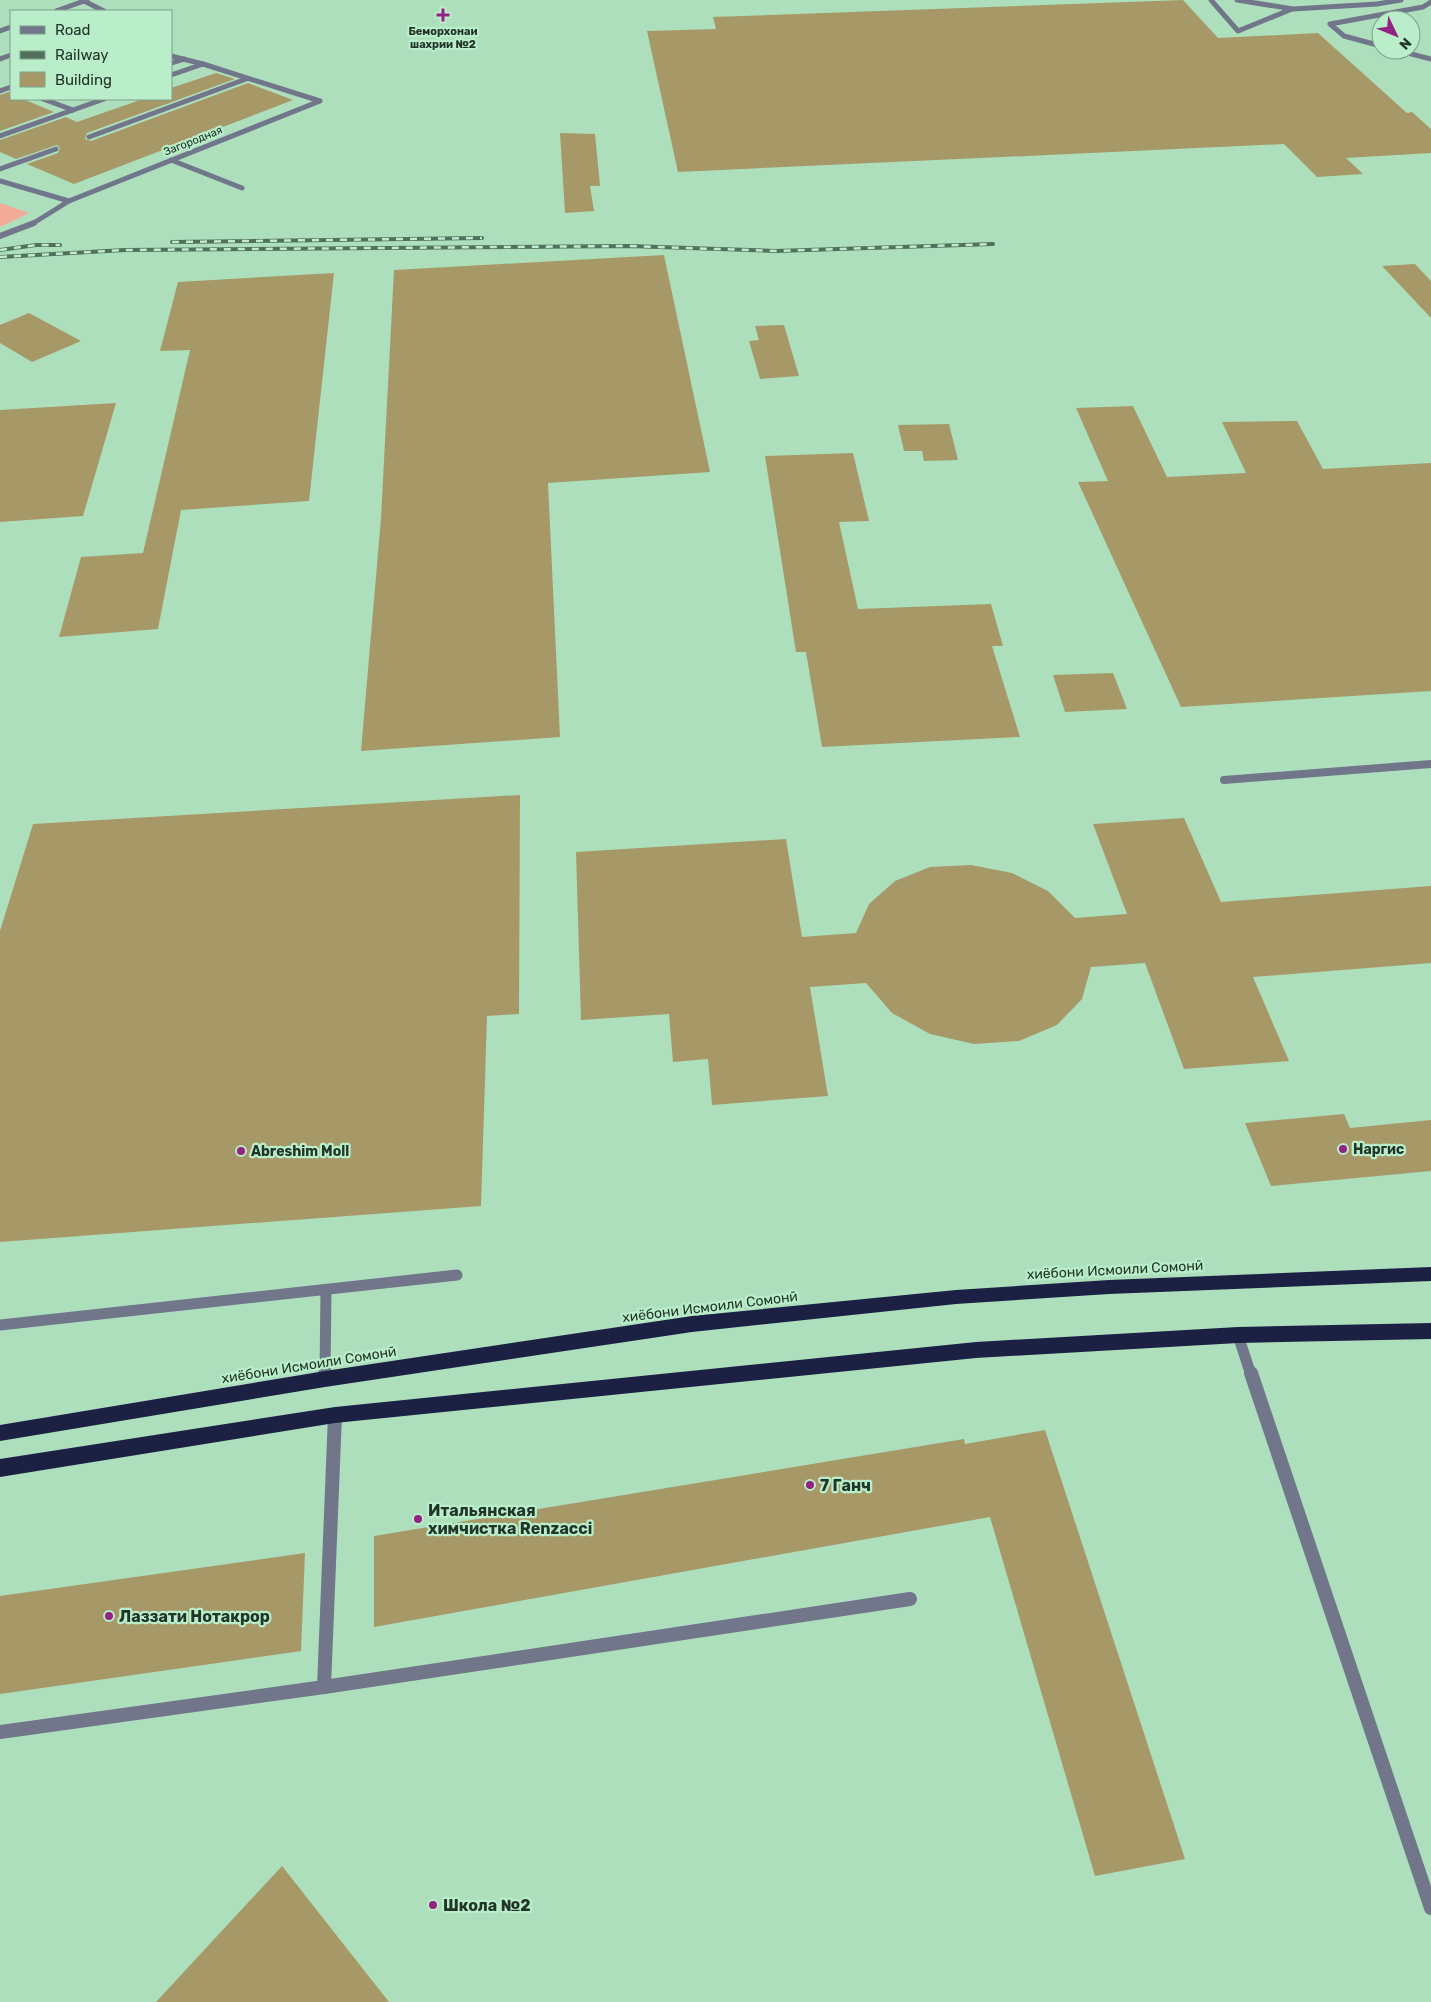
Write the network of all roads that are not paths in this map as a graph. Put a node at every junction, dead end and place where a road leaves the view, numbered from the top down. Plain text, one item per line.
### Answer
1 (1211, 0) edge
2 (1237, 0) edge
3 (1401, 0) edge
4 (86, 1) edge
5 (1431, 2) edge
6 (1293, 9) junction
7 (59, 10) edge
8 (102, 10) edge
9 (1407, 10) edge
10 (1371, 17) edge
11 (1371, 43) edge
12 (172, 56) edge
13 (184, 59) junction
14 (172, 63) edge
15 (202, 64) junction
16 (172, 75) edge
17 (246, 79) junction
18 (46, 100) edge
19 (101, 100) edge
20 (73, 110) junction
21 (0, 136) edge
22 (89, 137) dead end
23 (56, 149) dead end
24 (171, 160) junction
25 (0, 169) edge
26 (0, 181) edge
27 (242, 188) dead end
28 (69, 201) junction
29 (0, 236) edge
30 (1431, 764) edge
31 (1224, 780) dead end
32 (1431, 1274) edge
33 (457, 1275) dead end
34 (326, 1290) junction
35 (0, 1325) edge
36 (1431, 1331) edge
37 (1238, 1335) junction
38 (325, 1379) junction
39 (335, 1415) junction
40 (0, 1433) edge
41 (0, 1468) edge
42 (910, 1599) dead end
43 (324, 1687) junction
44 (0, 1732) edge
45 (1431, 1908) edge

1 - 6 street
2 - 6 street
3 - 6 street
4 - 7 street
4 - 8 street
5 - 9 street
10 - 11 street
12 - 13 street, Загородная
13 - 14 street
13 - 15 street, Загородная
15 - 16 street
15 - 17 street, Загородная
17 - 22 street
17 - 24 street, Загородная
18 - 20 street
19 - 20 street
20 - 21 street
23 - 25 street
24 - 27 street
24 - 28 street, Загородная
26 - 28 street
28 - 29 street, Загородная
30 - 31 street
32 - 38 highway, хиёбони Исмоили Сомонӣ
33 - 34 street
34 - 35 street
34 - 38 street
36 - 37 highway
37 - 39 highway
37 - 45 street
38 - 40 highway, хиёбони Исмоили Сомонӣ
39 - 41 highway
39 - 43 street
42 - 43 street
43 - 44 street

